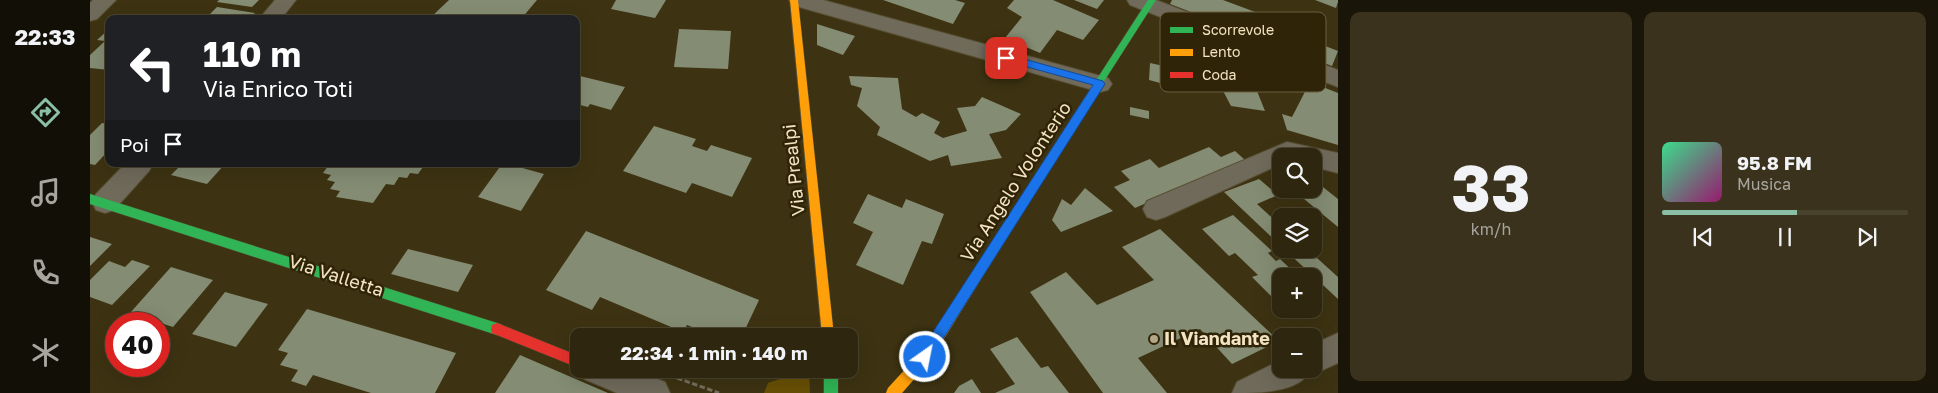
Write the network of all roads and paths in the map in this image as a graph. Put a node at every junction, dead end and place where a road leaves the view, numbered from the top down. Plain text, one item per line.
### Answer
1 (106, 0) edge
2 (286, 0) edge
3 (794, 0) edge
4 (799, 0) edge
5 (1146, 2) edge
6 (1171, 12) edge
7 (90, 14) edge
8 (273, 15) edge
9 (1326, 73) edge
10 (1338, 78) edge
11 (1100, 84) junction
12 (1272, 157) edge
13 (1322, 159) edge
14 (1338, 163) edge
15 (137, 167) edge
16 (98, 201) edge
17 (1156, 209) dead end
18 (827, 328) edge
19 (1338, 347) edge
20 (1322, 355) edge
21 (925, 357) junction
22 (570, 358) edge
23 (636, 378) edge
24 (831, 378) edge
25 (1277, 378) edge
26 (663, 384) edge
27 (917, 384) dead end
28 (832, 392) edge
29 (719, 393) edge
30 (893, 393) edge
31 (1248, 393) edge

1 - 7 street
2 - 8 street
3 - 18 street, Via Prealpi
4 - 11 street
5 - 6 street
5 - 11 street, Via Angelo Volonterio
9 - 10 street
11 - 21 street, Via Angelo Volonterio
12 - 17 street
13 - 14 street
15 - 16 street
16 - 22 street, Via Valletta
19 - 20 street
21 - 27 street, Via Angelo Volonterio
21 - 30 street, Via Angelo Volonterio
23 - 26 street
24 - 28 street
25 - 31 street
26 - 29 path

